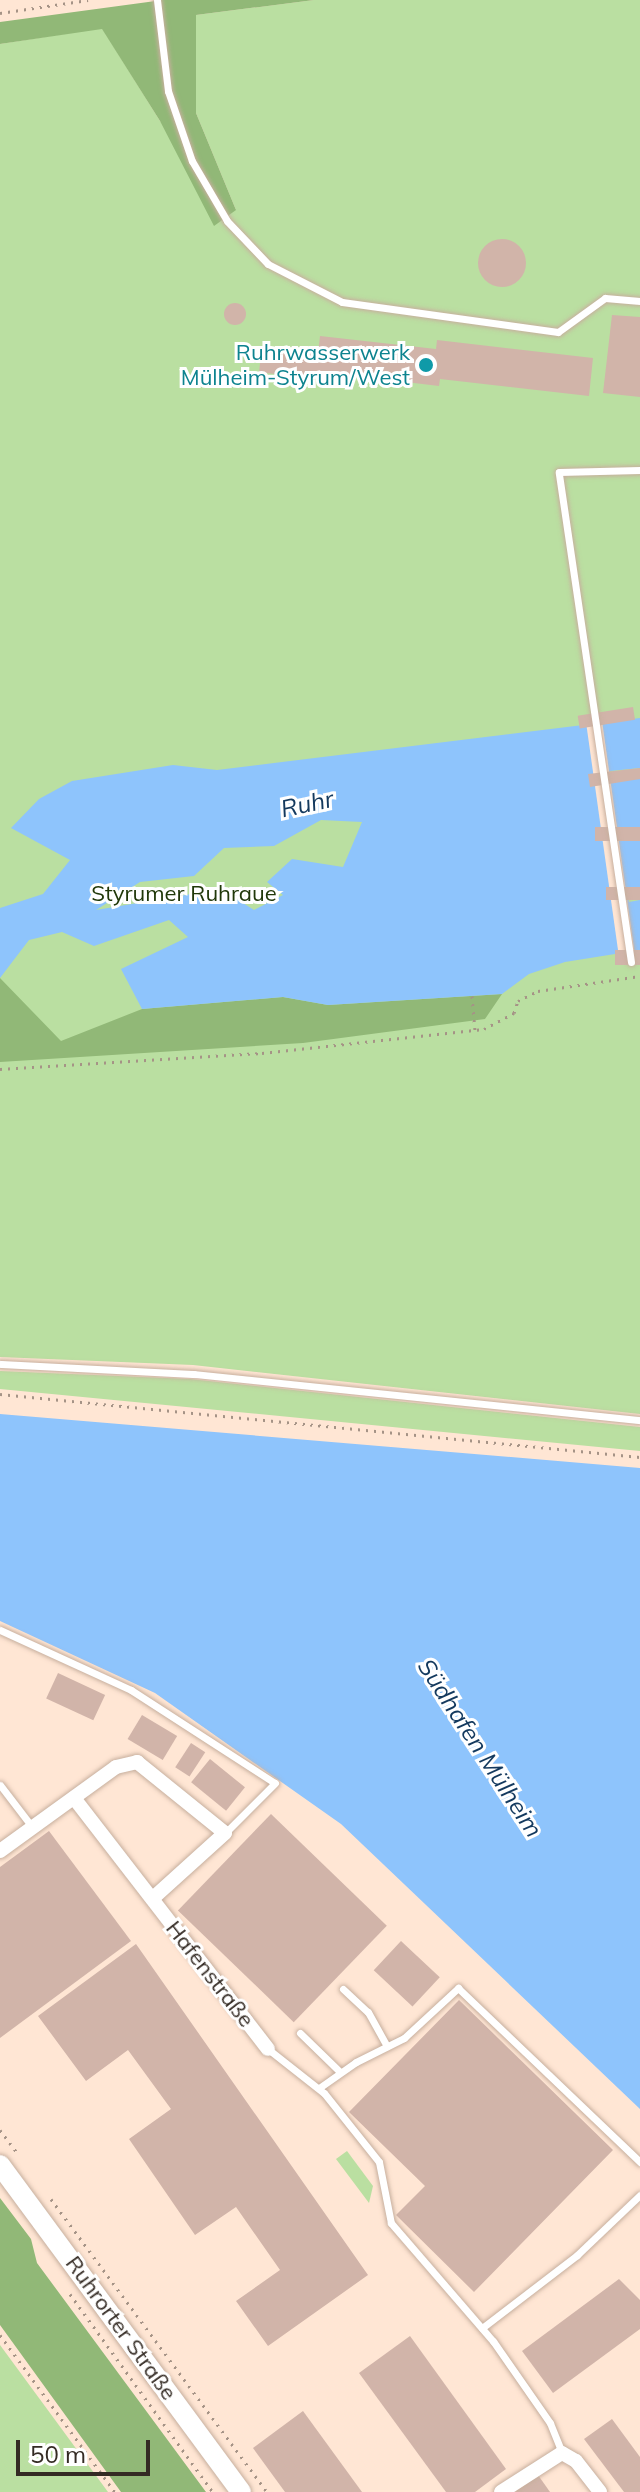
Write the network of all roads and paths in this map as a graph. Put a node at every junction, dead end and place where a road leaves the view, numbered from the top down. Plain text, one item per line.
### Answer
1 (88, 0) edge
2 (157, 0) edge
3 (0, 13) edge
4 (640, 301) edge
5 (640, 470) edge
6 (631, 962) dead end
7 (640, 976) edge
8 (472, 996) dead end
9 (475, 1030) junction
10 (0, 1069) edge
11 (0, 1364) edge
12 (0, 1394) edge
13 (640, 1420) edge
14 (640, 1457) edge
15 (0, 1630) edge
16 (0, 1785) edge
17 (74, 1798) junction
18 (33, 1828) junction
19 (225, 1833) junction
20 (0, 1851) edge
21 (152, 1899) junction
22 (343, 1989) dead end
23 (300, 2033) dead end
24 (387, 2046) junction
25 (268, 2049) joint
26 (340, 2072) junction
27 (319, 2088) junction
28 (0, 2130) edge
29 (9, 2160) edge
30 (640, 2162) edge
31 (46, 2193) dead end
32 (640, 2195) edge
33 (77, 2307) dead end
34 (482, 2328) junction
35 (0, 2335) edge
36 (562, 2453) junction
37 (115, 2492) edge
38 (213, 2492) edge
39 (241, 2492) edge
40 (267, 2492) edge
41 (501, 2492) edge
42 (600, 2492) edge

1 - 3 path
2 - 4 lane
5 - 6 lane
7 - 9 path
8 - 9 path
9 - 10 path
11 - 13 lane
12 - 14 path
15 - 19 lane
16 - 18 lane
17 - 18 street
17 - 19 street
17 - 21 street, Hafenstraße
18 - 20 street
19 - 21 street, Hafenstraße
21 - 25 street, Hafenstraße
22 - 24 lane
23 - 26 lane
24 - 26 lane
24 - 30 lane
25 - 27 lane
26 - 27 lane
27 - 34 lane
28 - 29 path
29 - 39 main road, Ruhrorter Straße
31 - 40 path
32 - 34 lane
33 - 38 path
34 - 36 lane
35 - 37 path
36 - 41 street
36 - 42 street

